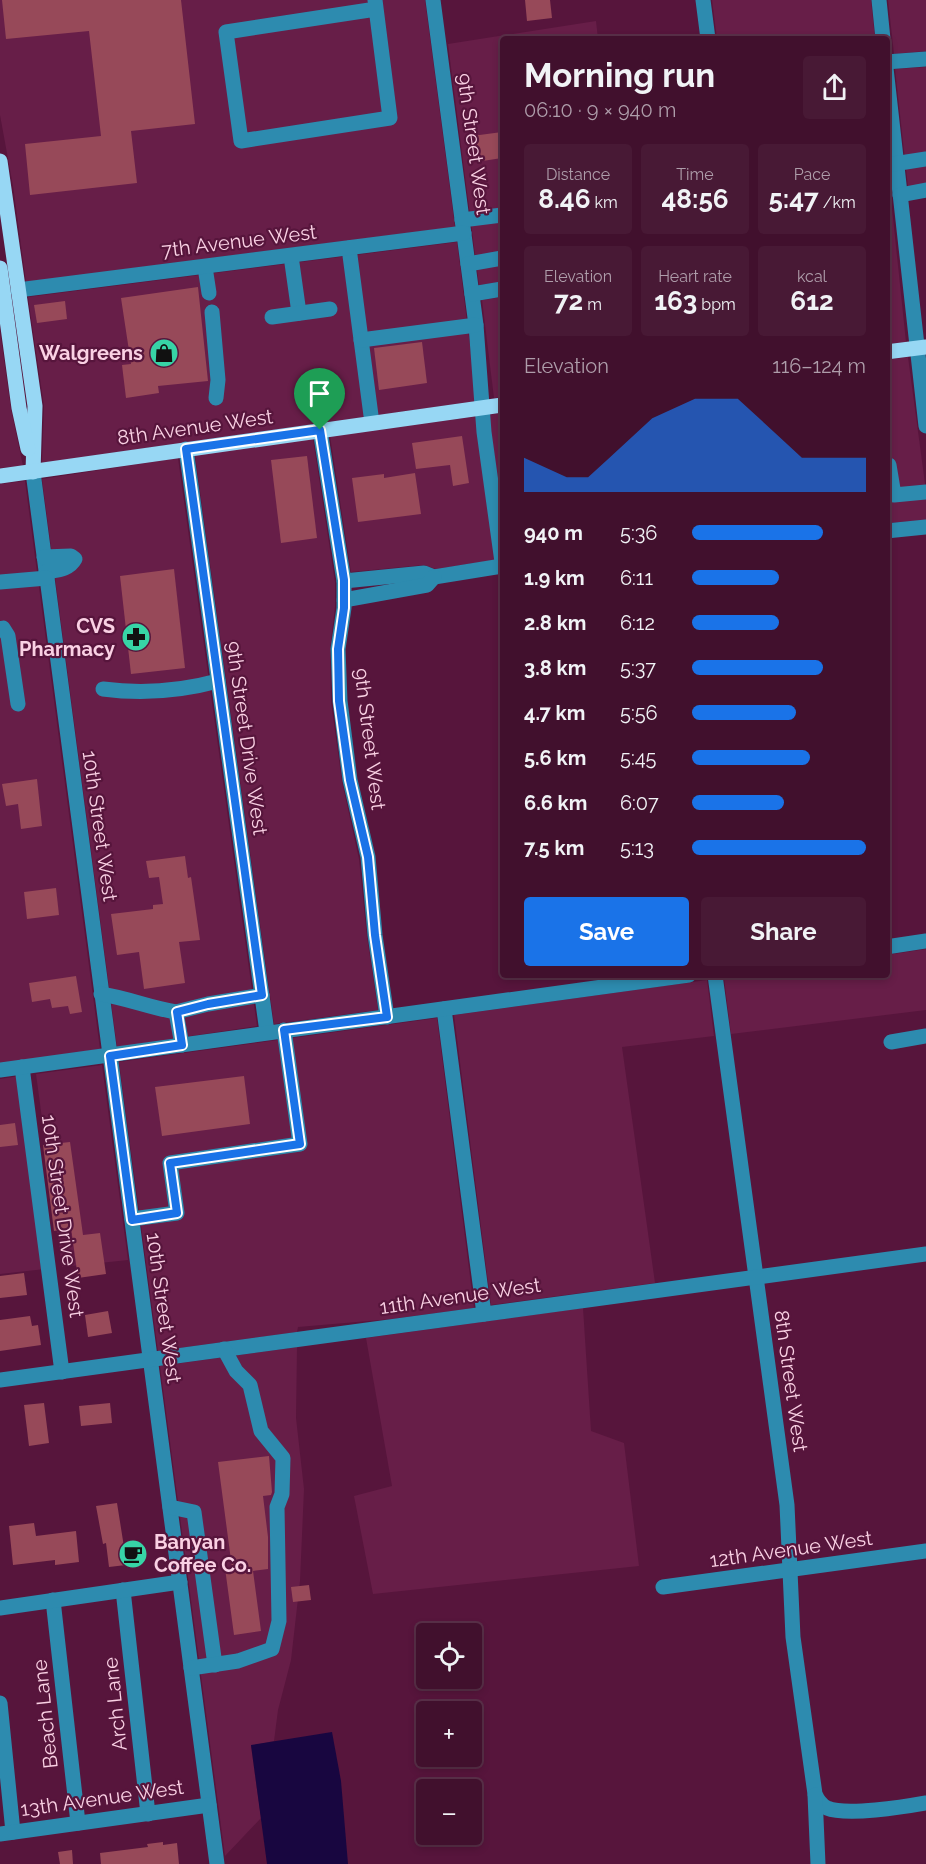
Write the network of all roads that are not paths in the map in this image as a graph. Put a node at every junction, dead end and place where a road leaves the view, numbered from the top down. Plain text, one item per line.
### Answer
1 (433, 0) edge
2 (703, 0) edge
3 (879, 0) edge
4 (375, 4) edge
5 (708, 36) edge
6 (884, 36) edge
7 (926, 59) edge
8 (890, 62) edge
9 (890, 134) edge
10 (926, 159) edge
11 (0, 161) edge
12 (892, 165) edge
13 (926, 190) edge
14 (900, 195) junction
15 (500, 216) edge
16 (463, 227) junction
17 (350, 248) junction
18 (291, 256) junction
19 (500, 258) edge
20 (468, 264) junction
21 (205, 267) junction
22 (0, 268) edge
23 (18, 290) junction
24 (500, 290) edge
25 (209, 293) dead end
26 (472, 294) junction
27 (330, 309) dead end
28 (212, 312) dead end
29 (299, 313) junction
30 (272, 317) dead end
31 (476, 325) junction
32 (361, 340) junction
33 (5, 346) edge
34 (921, 347) edge
35 (890, 351) edge
36 (216, 398) dead end
37 (500, 405) edge
38 (481, 408) junction
39 (372, 423) junction
40 (926, 426) edge
41 (320, 430) junction
42 (186, 449) junction
43 (890, 471) edge
44 (33, 472) junction
45 (0, 476) edge
46 (926, 492) edge
47 (498, 502) edge
48 (926, 527) edge
49 (890, 531) edge
50 (500, 533) edge
51 (500, 564) edge
52 (45, 569) junction
53 (434, 578) junction
54 (344, 580) junction
55 (0, 582) edge
56 (344, 600) junction
57 (0, 629) edge
58 (218, 681) junction
59 (103, 689) dead end
60 (18, 704) dead end
61 (926, 941) edge
62 (890, 946) edge
63 (667, 978) edge
64 (715, 978) edge
65 (101, 994) junction
66 (262, 995) junction
67 (444, 1009) junction
68 (177, 1012) junction
69 (387, 1017) junction
70 (284, 1030) junction
71 (267, 1032) junction
72 (926, 1036) edge
73 (891, 1042) dead end
74 (182, 1045) junction
75 (110, 1056) junction
76 (22, 1067) junction
77 (0, 1070) edge
78 (132, 1220) junction
79 (926, 1254) edge
80 (755, 1278) junction
81 (484, 1314) junction
82 (224, 1349) junction
83 (150, 1359) junction
84 (62, 1372) junction
85 (0, 1380) edge
86 (170, 1507) junction
87 (926, 1551) edge
88 (790, 1570) junction
89 (180, 1582) junction
90 (663, 1587) dead end
91 (123, 1590) junction
92 (53, 1600) junction
93 (0, 1608) edge
94 (215, 1665) junction
95 (191, 1668) junction
96 (0, 1703) edge
97 (816, 1797) junction
98 (926, 1803) edge
99 (209, 1805) junction
100 (148, 1814) junction
101 (78, 1823) junction
102 (7, 1833) edge
103 (217, 1864) edge
104 (818, 1864) edge

1 - 16 street, 9th Street West
2 - 5 street
3 - 6 street
4 - 4 street
7 - 8 street
9 - 12 street
10 - 12 street
11 - 23 main road, 10th Street West
12 - 14 street
13 - 14 street
14 - 34 street
15 - 16 street, 7th Avenue West
16 - 17 street, 7th Avenue West
16 - 20 street, 9th Street West
17 - 18 street, 7th Avenue West
17 - 32 street
18 - 21 street, 7th Avenue West
18 - 29 street
19 - 20 street
20 - 26 street, 9th Street West
21 - 23 street, 7th Avenue West
21 - 25 street
22 - 33 main road, 10th Street West
23 - 44 main road, 10th Street West
24 - 26 street
26 - 31 street, 9th Street West
27 - 29 street
28 - 36 street
29 - 30 street
31 - 32 street
31 - 38 street, 9th Street West
32 - 39 street
33 - 44 main road, 10th Street West
34 - 35 main road
34 - 40 street
37 - 38 main road, 8th Avenue West
38 - 39 main road, 8th Avenue West
38 - 47 street, 9th Street West
39 - 41 main road, 8th Avenue West
41 - 42 main road, 8th Avenue West
41 - 54 street, 9th Street West
42 - 44 main road, 8th Avenue West
42 - 58 street, 9th Street Drive West
43 - 46 street
44 - 45 main road, 8th Avenue West
44 - 52 street, 10th Street West
47 - 50 street, 9th Street West
48 - 49 street
51 - 53 street
52 - 55 street
52 - 65 street, 10th Street West
53 - 54 street
53 - 56 street
54 - 56 street, 9th Street West
56 - 69 street, 9th Street West
57 - 60 street
58 - 59 street
58 - 66 street, 9th Street Drive West
61 - 62 street
63 - 67 street
64 - 80 street, 8th Street West
65 - 68 street
65 - 75 street, 10th Street West
66 - 68 street
66 - 71 street, 9th Street Drive West
67 - 69 street
67 - 81 street
68 - 74 street
69 - 70 street
70 - 71 street
70 - 78 street
71 - 74 street
72 - 73 street
74 - 75 street
75 - 76 street
75 - 78 street, 10th Street West
76 - 77 street
76 - 84 street, 10th Street Drive West
78 - 83 street, 10th Street West
79 - 80 street, 11th Avenue West
80 - 81 street, 11th Avenue West
80 - 88 street, 8th Street West
81 - 82 street, 11th Avenue West
82 - 83 street, 11th Avenue West
82 - 94 street
83 - 84 street, 11th Avenue West
83 - 86 street, 10th Street West
84 - 85 street, 11th Avenue West
86 - 89 street, 10th Street West
86 - 94 street
87 - 88 street, 12th Avenue West
88 - 90 street, 12th Avenue West
88 - 97 street, 8th Street West
89 - 91 street
89 - 95 street, 10th Street West
91 - 92 street
91 - 100 street, Arch Lane
92 - 93 street
92 - 101 street, Beach Lane
94 - 95 street
95 - 99 street, 10th Street West
96 - 102 street
97 - 98 street
97 - 104 street, 8th Street West
99 - 100 street, 13th Avenue West
99 - 103 street, 10th Street West
100 - 101 street, 13th Avenue West
101 - 102 street, 13th Avenue West

